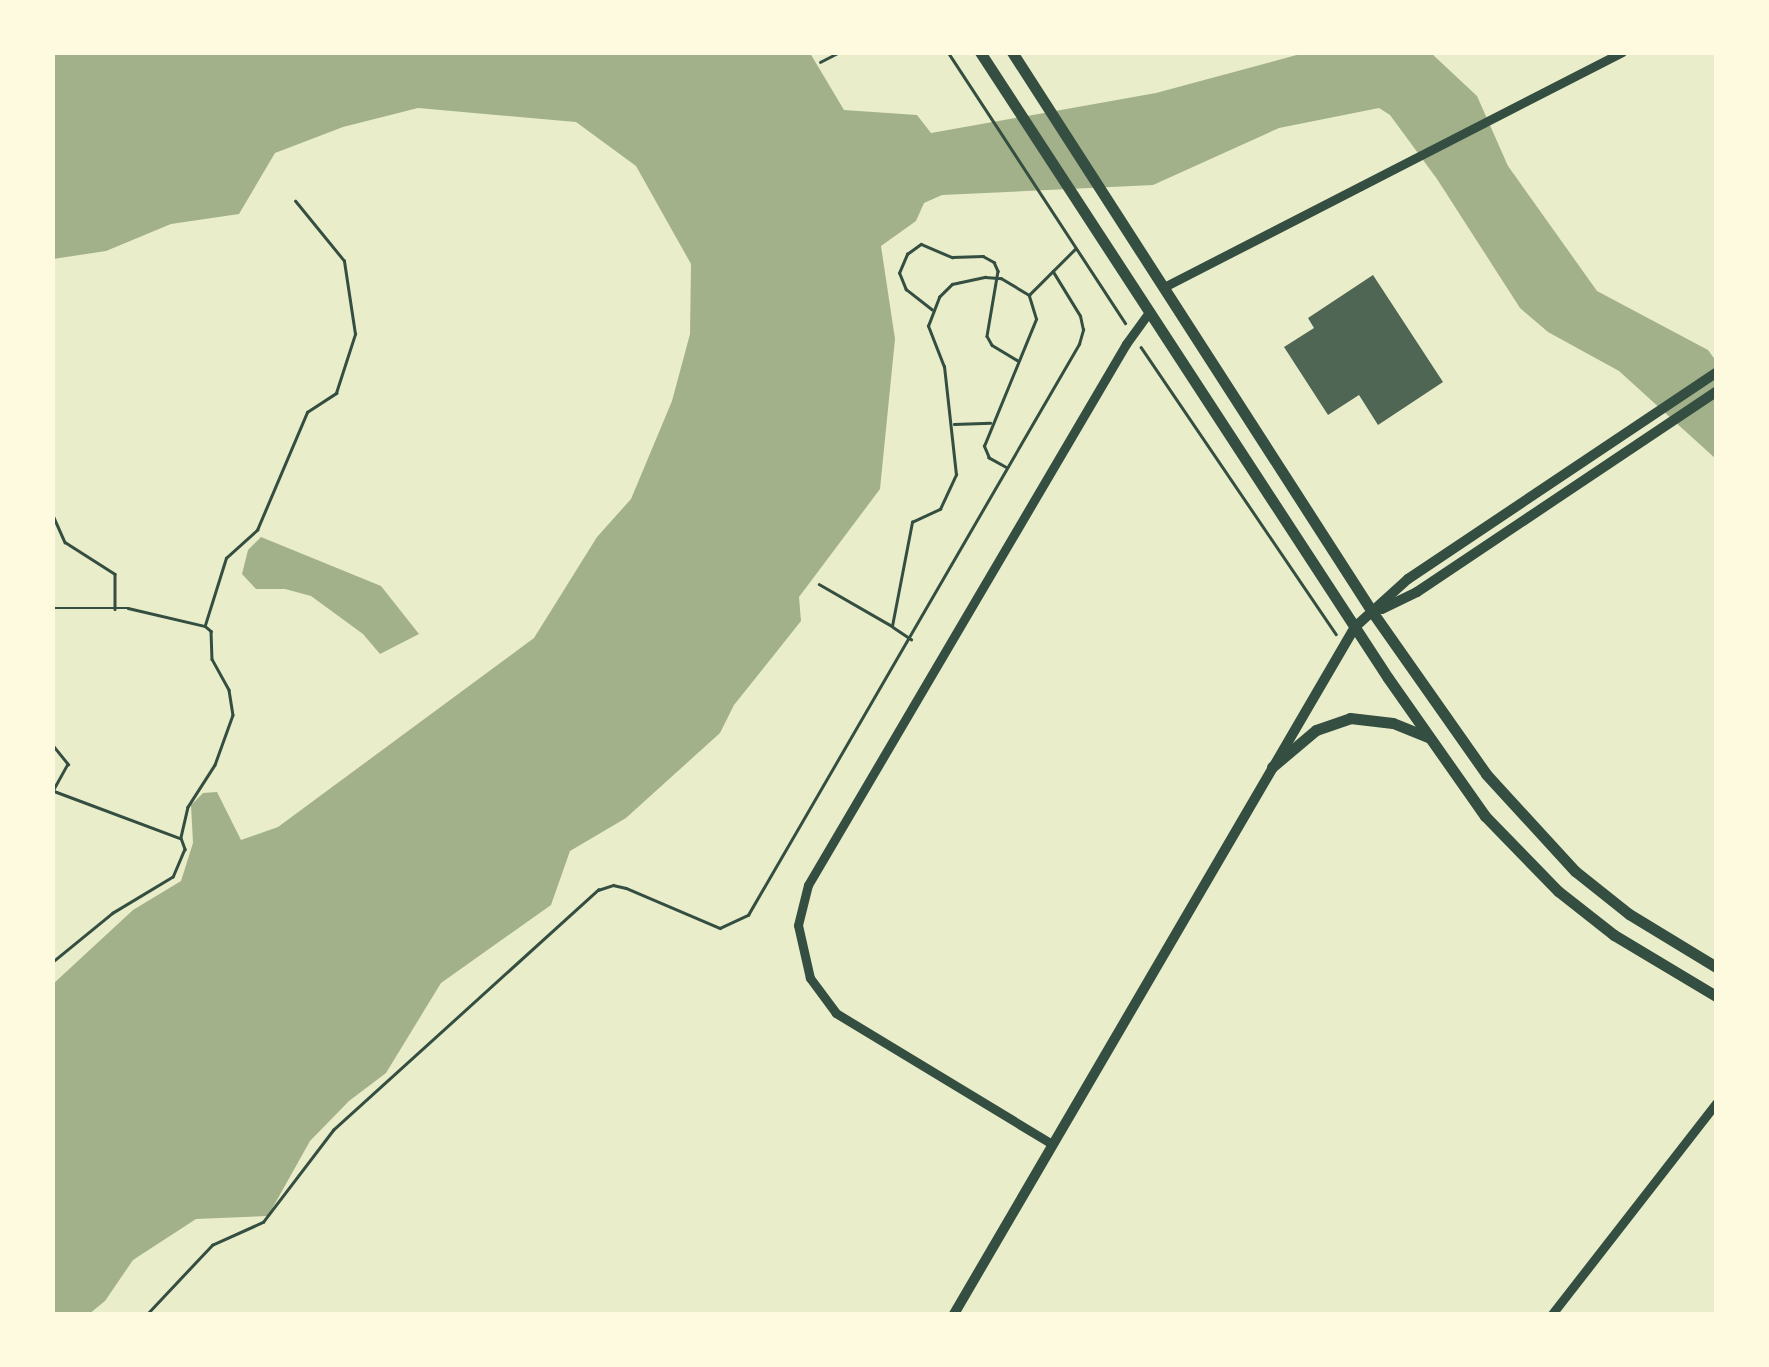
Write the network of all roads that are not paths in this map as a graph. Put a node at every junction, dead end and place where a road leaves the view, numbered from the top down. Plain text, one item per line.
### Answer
1 (980, 52) edge
2 (1012, 52) edge
3 (1622, 52) edge
4 (1161, 282) junction
5 (1149, 312) junction
6 (1716, 373) edge
7 (1716, 392) edge
8 (1372, 613) junction
9 (1355, 627) junction
10 (1428, 737) junction
11 (1272, 768) junction
12 (1716, 968) edge
13 (1716, 996) edge
14 (1716, 1104) edge
15 (1052, 1144) junction
16 (954, 1314) edge
17 (1552, 1314) edge

1 - 5 main road
2 - 4 main road
3 - 4 street
4 - 8 main road
5 - 9 main road
5 - 15 street
6 - 8 main road
7 - 8 main road
8 - 9 main road
8 - 12 main road
9 - 10 main road
9 - 11 main road
10 - 11 main road
10 - 13 main road
11 - 15 main road
14 - 17 street
15 - 16 main road

